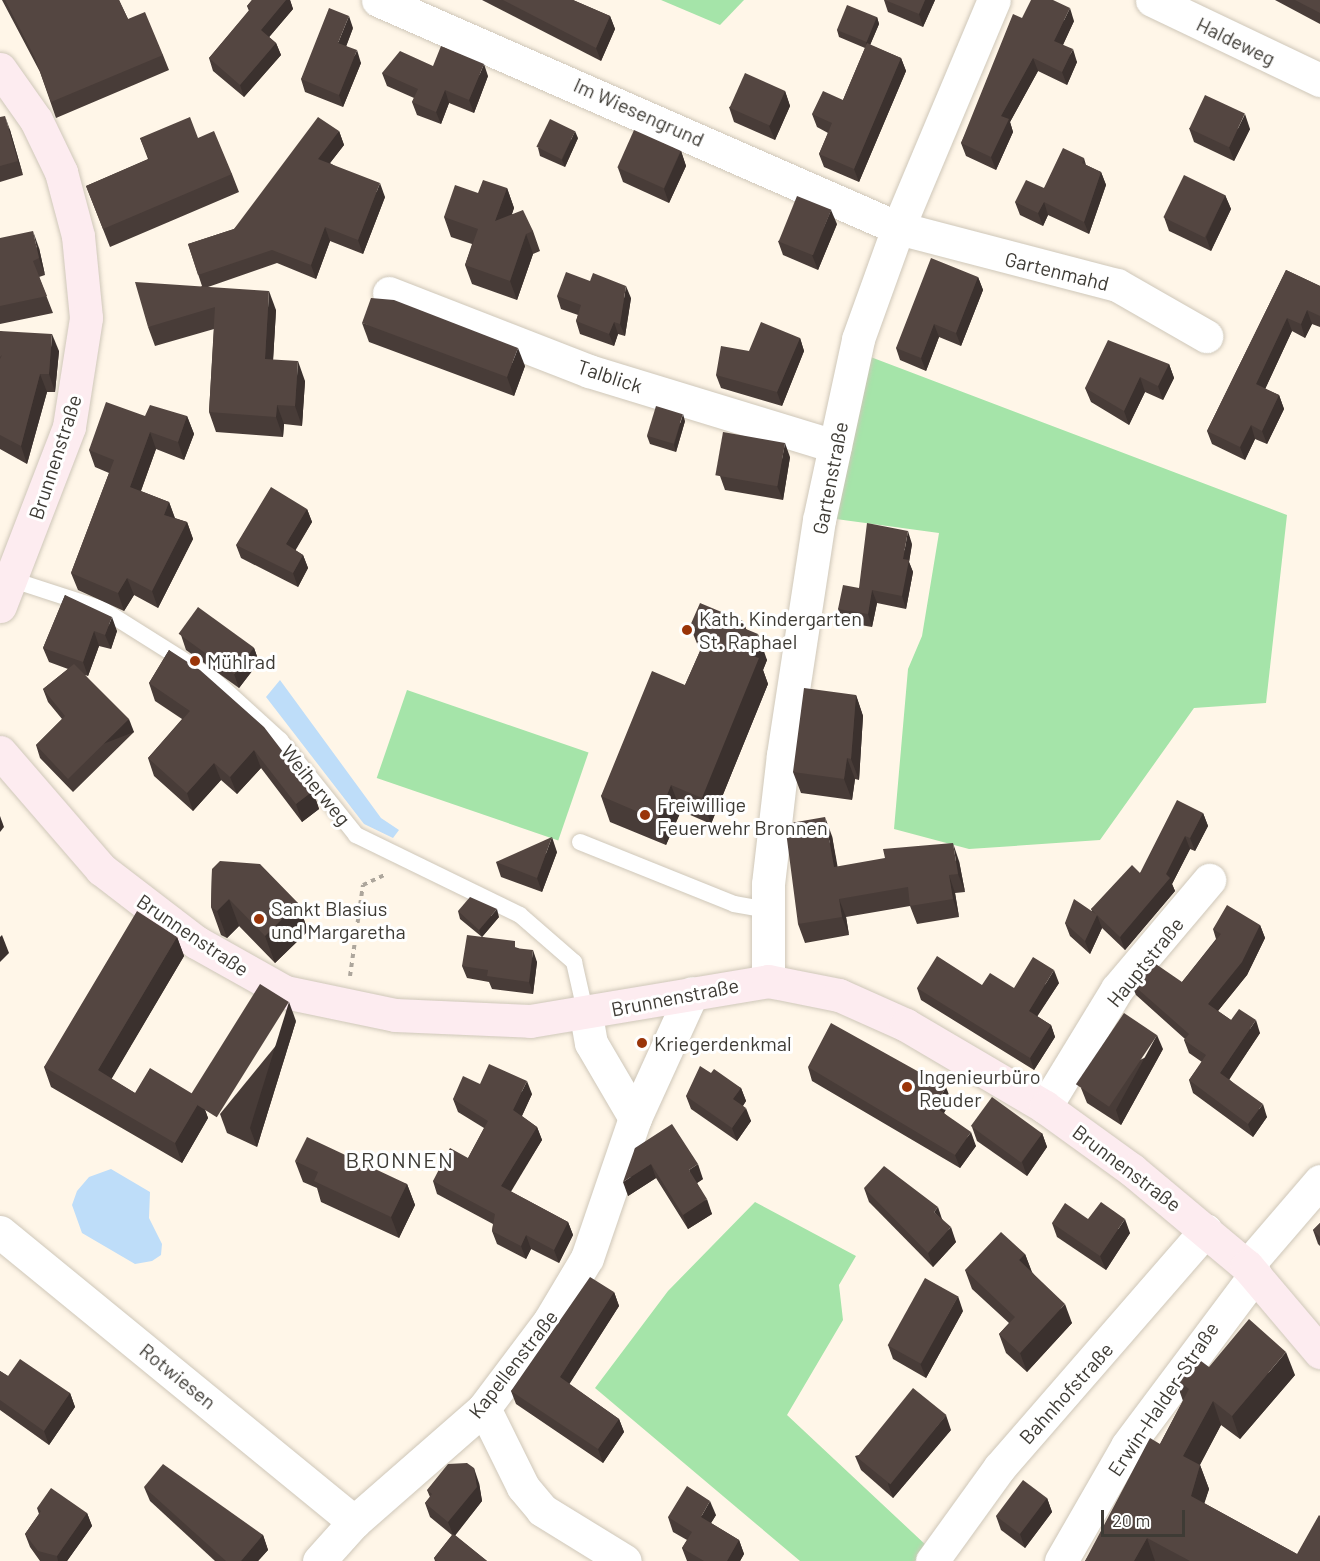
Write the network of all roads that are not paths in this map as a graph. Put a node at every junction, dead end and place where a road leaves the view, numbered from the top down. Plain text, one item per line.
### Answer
1 (378, 0) edge
2 (994, 0) edge
3 (1152, 0) edge
4 (0, 69) edge
5 (1320, 80) edge
6 (898, 228) junction
7 (389, 293) dead end
8 (1206, 336) dead end
9 (835, 446) junction
10 (6, 593) edge
11 (0, 752) edge
12 (580, 842) dead end
13 (1209, 880) dead end
14 (768, 910) junction
15 (768, 981) junction
16 (692, 993) junction
17 (586, 1015) junction
18 (1045, 1107) junction
19 (635, 1118) junction
20 (1320, 1181) edge
21 (1206, 1230) junction
22 (0, 1232) edge
23 (1251, 1270) junction
24 (1320, 1352) edge
25 (483, 1408) junction
26 (354, 1522) junction
27 (319, 1561) edge
28 (626, 1561) edge
29 (932, 1561) edge
30 (1061, 1561) edge

1 - 6 street, Im Wiesengrund
2 - 6 street, Gartenstraße
3 - 5 street, Haldeweg
4 - 10 street, Brunnenstraße
6 - 8 street, Gartenmahd
6 - 9 street, Gartenstraße
7 - 9 street, Talblick
9 - 14 street, Gartenstraße
10 - 17 lane, Weiherweg
11 - 17 street, Brunnenstraße
12 - 14 lane
13 - 18 street, Hauptstraße
14 - 15 street, Gartenstraße
15 - 16 street, Brunnenstraße
15 - 18 street, Brunnenstraße
16 - 17 street, Brunnenstraße
16 - 19 street, Kapellenstraße
17 - 19 street
18 - 21 street, Brunnenstraße
19 - 25 street, Kapellenstraße
20 - 23 street, Erwin-Halder-Straße
21 - 23 street, Brunnenstraße
21 - 29 street, Bahnhofstraße
22 - 26 street, Rotwiesen
23 - 24 street, Brunnenstraße
23 - 30 street, Erwin-Halder-Straße
25 - 26 street, Kapellenstraße
25 - 28 street
26 - 27 street, Kapellenstraße

